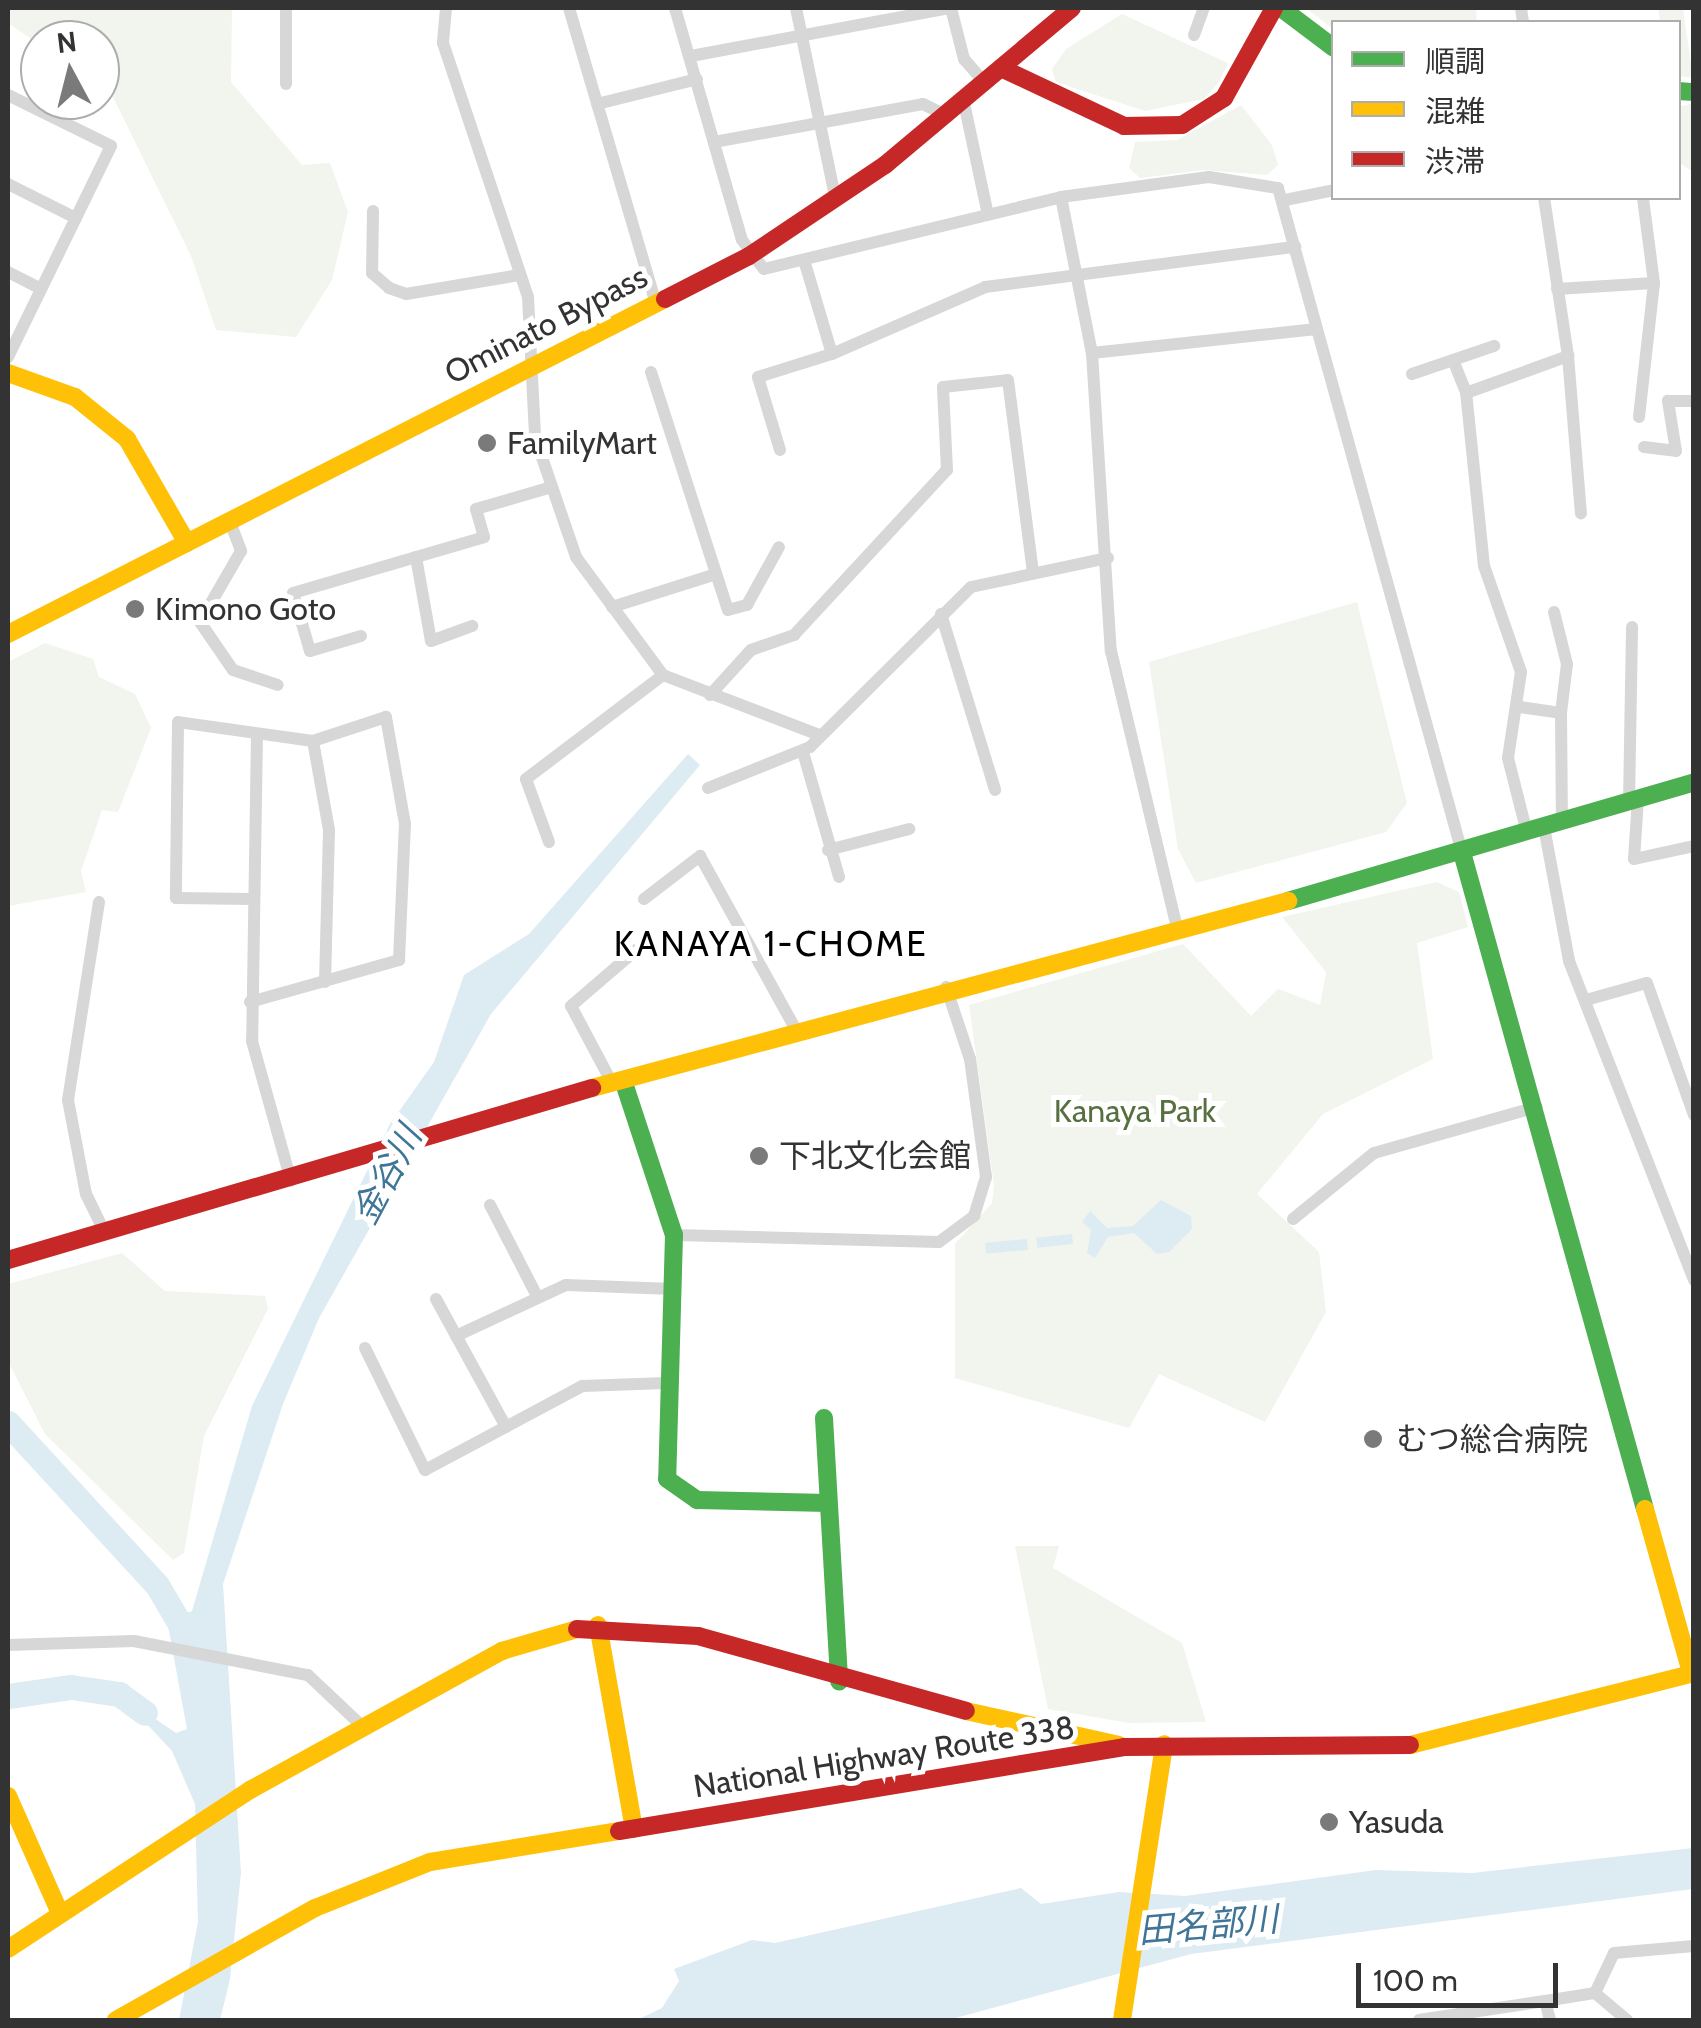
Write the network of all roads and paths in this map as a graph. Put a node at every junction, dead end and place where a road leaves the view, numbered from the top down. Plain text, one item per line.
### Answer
1 (286, 8) edge
2 (446, 8) edge
3 (569, 8) edge
4 (676, 8) edge
5 (796, 8) edge
6 (951, 8) edge
7 (1072, 8) edge
8 (1204, 8) edge
9 (1277, 8) edge
10 (1194, 34) dead end
11 (800, 36) junction
12 (1331, 46) edge
13 (691, 56) junction
14 (1001, 68) junction
15 (697, 79) junction
16 (286, 84) dead end
17 (985, 84) junction
18 (8, 94) edge
19 (964, 102) junction
20 (597, 104) junction
21 (948, 116) junction
22 (820, 122) junction
23 (714, 142) junction
24 (8, 184) edge
25 (1331, 191) edge
26 (1062, 197) junction
27 (1285, 200) junction
28 (1544, 200) edge
29 (1643, 200) edge
30 (836, 201) junction
31 (987, 210) junction
32 (372, 211) dead end
33 (76, 218) junction
34 (1295, 247) junction
35 (748, 256) junction
36 (804, 260) junction
37 (8, 272) edge
38 (1076, 272) junction
39 (518, 275) junction
40 (1654, 283) junction
41 (40, 288) junction
42 (1557, 289) junction
43 (656, 303) junction
44 (1317, 329) junction
45 (1494, 346) dead end
46 (1092, 353) junction
47 (832, 354) junction
48 (8, 356) edge
49 (1568, 356) junction
50 (1453, 360) junction
51 (536, 363) junction
52 (651, 372) dead end
53 (8, 373) edge
54 (1412, 374) dead end
55 (1466, 393) junction
56 (1694, 401) edge
57 (1639, 417) dead end
58 (1644, 447) dead end
59 (780, 450) dead end
60 (552, 486) junction
61 (1581, 514) dead end
62 (230, 522) junction
63 (188, 543) junction
64 (779, 546) dead end
65 (416, 557) junction
66 (1108, 558) junction
67 (1034, 572) junction
68 (713, 575) junction
69 (612, 607) junction
70 (1554, 612) dead end
71 (942, 614) junction
72 (472, 626) dead end
73 (1632, 627) dead end
74 (8, 634) edge
75 (361, 636) dead end
76 (663, 675) junction
77 (278, 686) dead end
78 (710, 696) junction
79 (1520, 707) junction
80 (1561, 713) junction
81 (257, 734) junction
82 (819, 735) junction
83 (313, 740) junction
84 (803, 752) junction
85 (1694, 782) edge
86 (708, 788) dead end
87 (995, 790) dead end
88 (1633, 800) junction
89 (1545, 827) junction
90 (909, 829) dead end
91 (549, 842) dead end
92 (1694, 846) edge
93 (828, 850) junction
94 (1462, 856) junction
95 (839, 877) dead end
96 (252, 899) junction
97 (644, 899) dead end
98 (99, 902) dead end
99 (1176, 923) junction
100 (636, 950) dead end
101 (326, 982) junction
102 (946, 987) junction
103 (1586, 1000) junction
104 (250, 1002) junction
105 (795, 1028) junction
106 (617, 1082) junction
107 (1536, 1107) junction
108 (1694, 1115) edge
109 (291, 1181) junction
110 (490, 1205) dead end
111 (1293, 1219) dead end
112 (105, 1234) junction
113 (674, 1235) junction
114 (8, 1260) edge
115 (1694, 1280) edge
116 (673, 1289) junction
117 (537, 1296) junction
118 (436, 1299) dead end
119 (456, 1336) junction
120 (365, 1348) dead end
121 (666, 1383) junction
122 (824, 1418) dead end
123 (506, 1427) junction
124 (828, 1503) junction
125 (598, 1624) junction
126 (8, 1645) edge
127 (1692, 1673) edge
128 (839, 1682) junction
129 (364, 1728) junction
130 (1164, 1744) junction
131 (1124, 1747) junction
132 (8, 1796) edge
133 (634, 1829) junction
134 (59, 1911) junction
135 (1694, 1946) edge
136 (8, 1948) edge
137 (1595, 1993) junction
138 (1545, 2001) junction
139 (116, 2020) edge
140 (1122, 2020) edge
141 (1420, 2020) edge
142 (1550, 2020) edge
143 (1626, 2020) edge

1 - 16 street
2 - 39 street
3 - 20 street
4 - 13 street
5 - 11 street
6 - 11 street
6 - 17 street
7 - 14 main road, Ominato Bypass
8 - 10 street
9 - 12 main road
9 - 14 main road
11 - 13 street
11 - 22 street
13 - 15 street
14 - 17 main road, Ominato Bypass
15 - 20 street
15 - 23 street
17 - 19 main road, Ominato Bypass
18 - 33 street
19 - 21 main road, Ominato Bypass
19 - 31 street
20 - 43 street
21 - 22 street
21 - 30 main road, Ominato Bypass
22 - 23 street
22 - 30 street
23 - 35 street
24 - 33 street
25 - 27 street
26 - 27 street
26 - 31 street
26 - 38 street
27 - 34 street
28 - 42 street
29 - 40 street
30 - 35 main road, Ominato Bypass
31 - 36 street
32 - 39 street
33 - 41 street
34 - 38 street
34 - 44 street
35 - 36 street
35 - 43 main road, Ominato Bypass
36 - 47 street
37 - 41 street
38 - 46 street
38 - 47 street
39 - 51 street
40 - 42 street
40 - 57 street
41 - 48 street
42 - 49 street
43 - 51 main road, Ominato Bypass
44 - 46 street
44 - 94 street
45 - 50 street
46 - 66 street
47 - 59 street
49 - 55 street
49 - 61 street
50 - 54 street
50 - 55 street
51 - 60 street
51 - 62 main road, Ominato Bypass
52 - 68 street
53 - 63 main road
55 - 79 street
56 - 58 street
60 - 65 street
60 - 69 street
62 - 63 main road, Ominato Bypass
62 - 77 street
63 - 74 main road, Ominato Bypass
64 - 68 street
65 - 72 street
65 - 75 street
66 - 67 street
66 - 99 street
67 - 71 street
67 - 78 street
68 - 69 street
69 - 76 street
70 - 80 street
71 - 82 street
71 - 87 street
73 - 88 street
76 - 78 street
76 - 91 street
78 - 82 street
79 - 80 street
79 - 89 street
80 - 89 street
81 - 83 street
81 - 96 street
81 - 96 street
82 - 84 street
83 - 101 street
83 - 101 street
84 - 86 street
84 - 93 street
85 - 88 main road
88 - 89 main road
88 - 92 street
89 - 94 main road
89 - 103 street
90 - 93 street
93 - 95 street
94 - 99 main road
94 - 107 main road
96 - 104 street
97 - 105 street
98 - 112 street
99 - 102 main road
100 - 106 street
101 - 104 street
102 - 105 main road
102 - 113 street
103 - 108 street
103 - 115 street
104 - 109 street
105 - 106 main road
106 - 109 main road
106 - 113 main road
107 - 111 street
107 - 127 main road
109 - 112 main road
110 - 117 street
112 - 114 main road
113 - 116 main road
116 - 117 street
116 - 121 main road
117 - 119 street
118 - 119 street
119 - 123 street
120 - 123 street
121 - 123 street
121 - 124 main road
122 - 124 main road
124 - 128 main road
125 - 128 main road
125 - 129 main road
125 - 133 main road
126 - 129 street
127 - 130 main road, National Highway Route 338
128 - 131 main road
129 - 134 main road
130 - 131 main road, National Highway Route 338
130 - 140 main road
131 - 133 main road, National Highway Route 338
132 - 134 main road
133 - 139 main road, National Highway Route 338
134 - 136 main road
135 - 137 street
137 - 138 street
137 - 143 street
138 - 141 street
138 - 142 street

